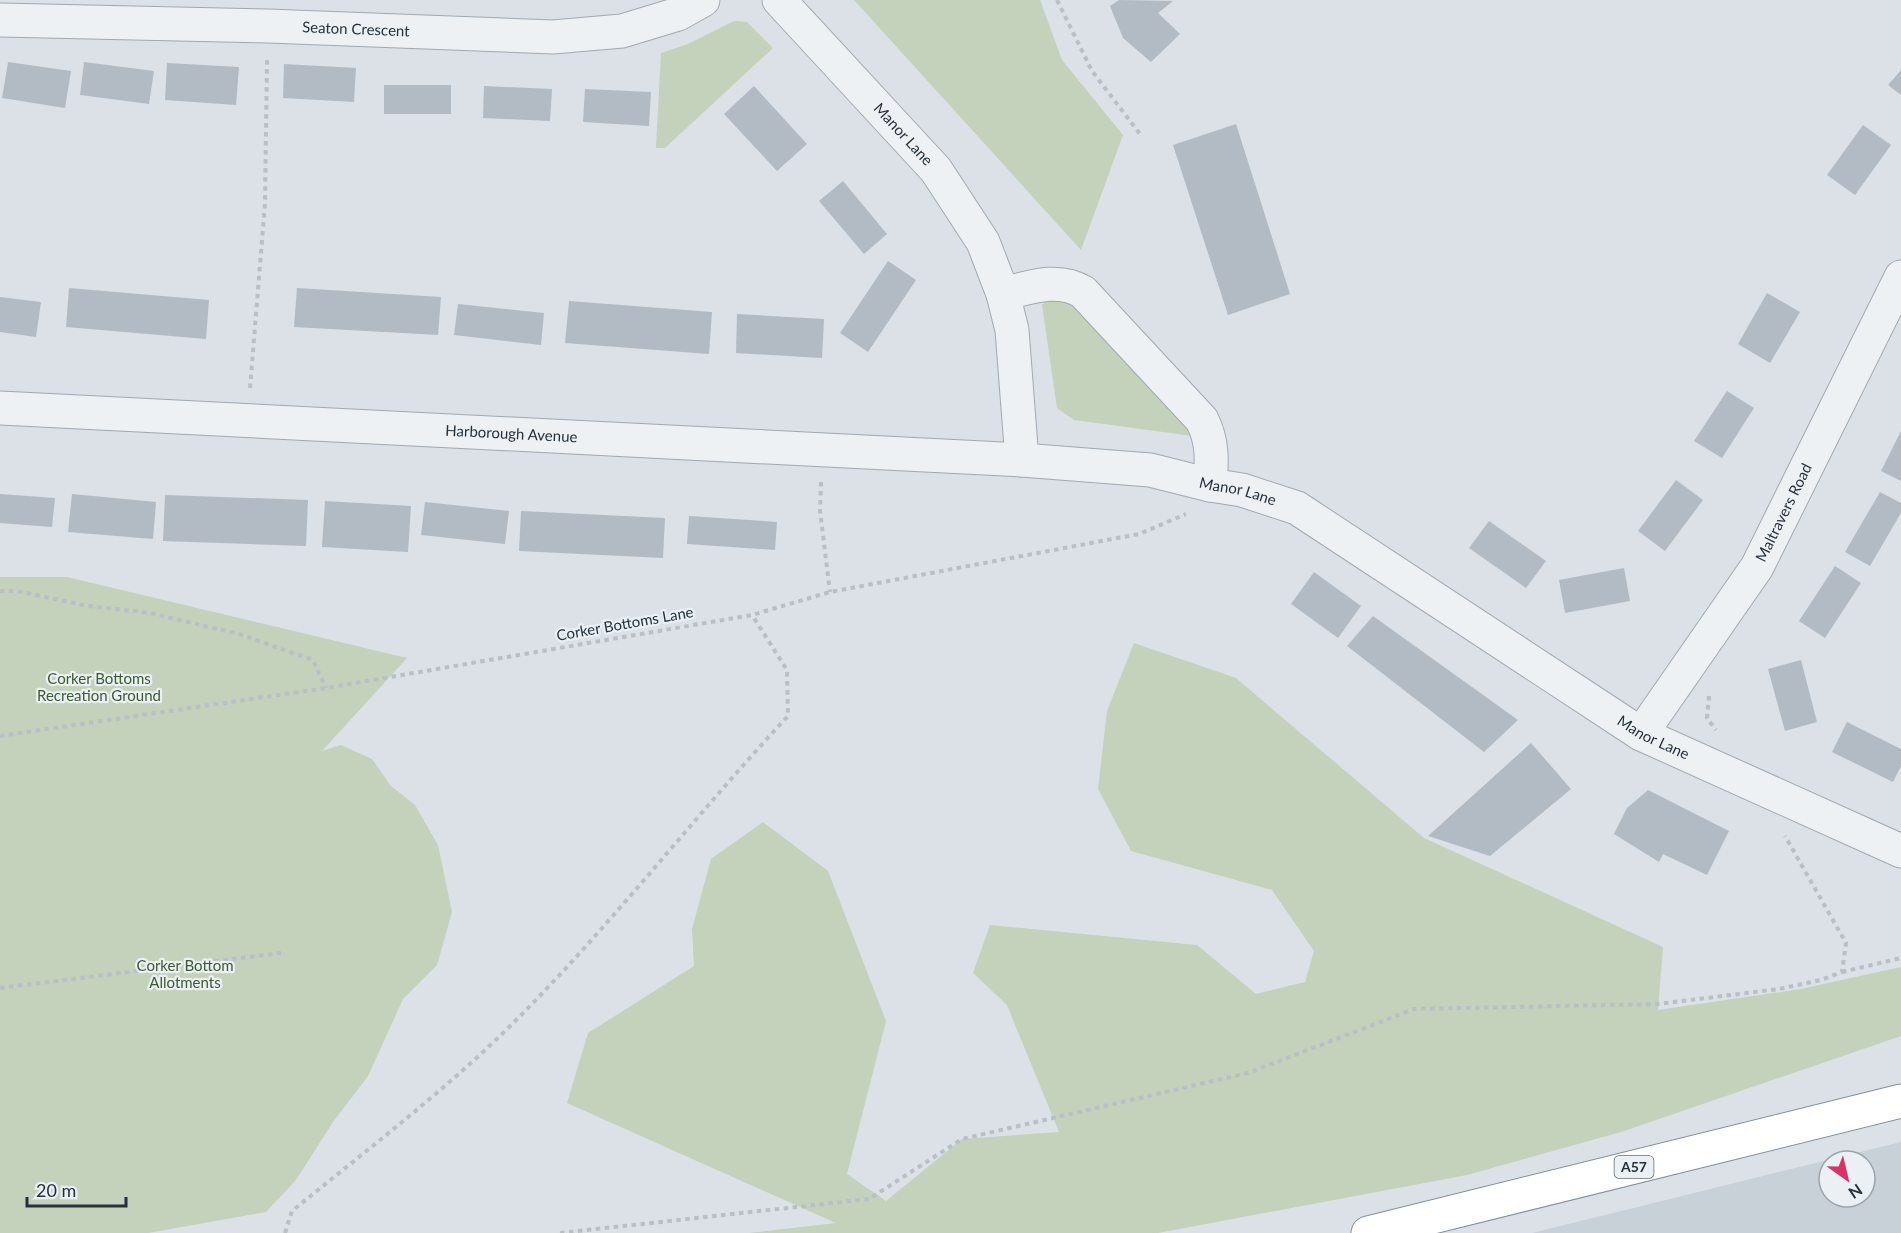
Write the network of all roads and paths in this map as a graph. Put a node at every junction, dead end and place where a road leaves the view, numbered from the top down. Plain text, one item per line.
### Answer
1 (703, 0) edge
2 (779, 0) edge
3 (1058, 0) edge
4 (0, 20) edge
5 (268, 26) junction
6 (1140, 134) dead end
7 (1901, 277) edge
8 (1004, 294) junction
9 (0, 408) edge
10 (247, 420) junction
11 (1022, 460) junction
12 (1210, 485) junction
13 (820, 511) dead end
14 (1190, 512) dead end
15 (0, 591) edge
16 (830, 592) junction
17 (752, 615) junction
18 (1713, 685) dead end
19 (326, 688) junction
20 (1641, 734) junction
21 (0, 736) edge
22 (1720, 736) dead end
23 (1789, 798) junction
24 (1901, 851) edge
25 (281, 953) dead end
26 (1901, 958) edge
27 (1842, 972) junction
28 (0, 988) edge
29 (1901, 1101) edge
30 (285, 1233) edge
31 (560, 1233) edge
32 (1368, 1233) edge

1 - 5 street, Seaton Crescent
2 - 8 street, Manor Lane
3 - 6 path
4 - 5 street, Seaton Crescent
5 - 10 path
7 - 20 street, Maltravers Road
8 - 11 street, Manor Lane
8 - 12 street
9 - 10 street, Harborough Avenue
10 - 11 street, Harborough Avenue
11 - 12 street, Manor Lane
12 - 20 street, Manor Lane
13 - 16 path
14 - 16 path, Corker Bottoms Lane
15 - 19 path
16 - 17 path, Corker Bottoms Lane
17 - 19 path, Corker Bottoms Lane
17 - 30 path
18 - 22 path
19 - 21 path, Corker Bottoms Lane
20 - 23 street, Manor Lane
23 - 24 street, Manor Lane
23 - 27 path
25 - 28 path
26 - 27 path
27 - 31 path
29 - 32 highway, A57

